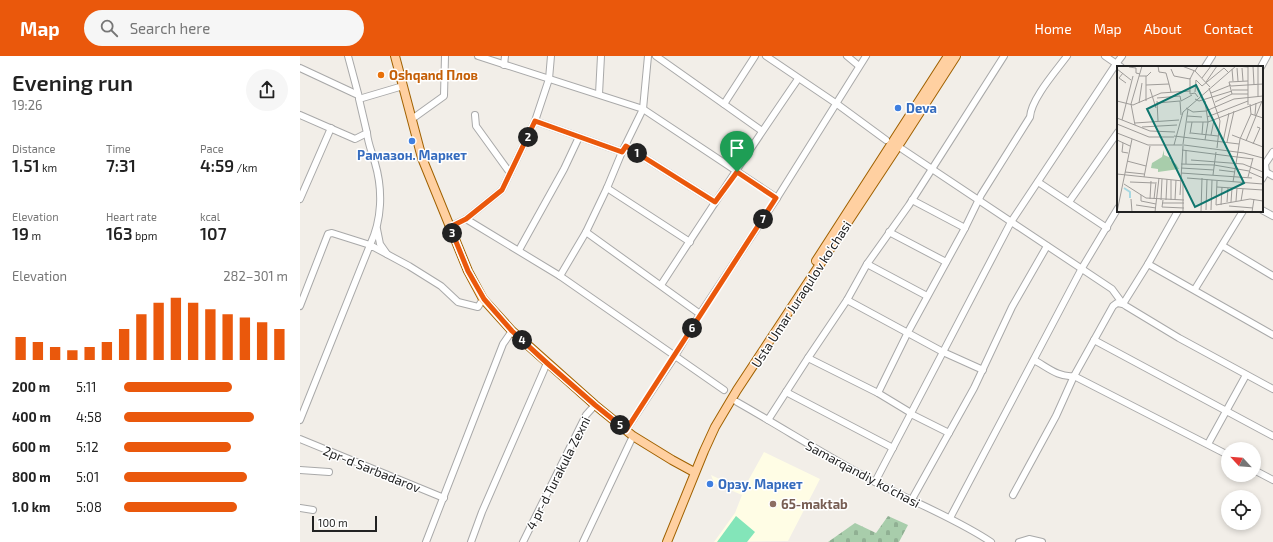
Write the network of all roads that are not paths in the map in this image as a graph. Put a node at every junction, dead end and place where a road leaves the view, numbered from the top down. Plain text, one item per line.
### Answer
1 (348, 56) edge
2 (395, 56) edge
3 (445, 56) edge
4 (478, 56) edge
5 (505, 56) edge
6 (551, 56) edge
7 (602, 56) edge
8 (648, 56) edge
9 (656, 56) edge
10 (755, 56) edge
11 (766, 56) edge
12 (848, 56) edge
13 (866, 56) edge
14 (948, 56) edge
15 (956, 56) edge
16 (1004, 56) edge
17 (1067, 56) edge
18 (1105, 56) edge
19 (1122, 56) edge
20 (1212, 56) edge
21 (1267, 56) edge
22 (504, 65) junction
23 (1118, 65) edge
24 (860, 66) junction
25 (1117, 66) edge
26 (1206, 66) edge
27 (1262, 66) edge
28 (300, 68) edge
29 (548, 79) junction
30 (798, 79) junction
31 (403, 86) junction
32 (599, 94) junction
33 (359, 97) junction
34 (724, 104) junction
35 (836, 104) junction
36 (644, 109) junction
37 (300, 115) edge
38 (475, 115) dead end
39 (412, 120) junction
40 (535, 121) junction
41 (331, 128) junction
42 (762, 131) junction
43 (367, 133) junction
44 (1117, 133) edge
45 (579, 137) junction
46 (886, 140) dead end
47 (626, 146) junction
48 (902, 149) dead end
49 (622, 152) junction
50 (1273, 152) edge
51 (931, 169) junction
52 (737, 172) junction
53 (510, 173) junction
54 (1263, 175) edge
55 (1273, 176) edge
56 (1038, 182) junction
57 (608, 188) junction
58 (300, 198) edge
59 (776, 198) junction
60 (979, 199) junction
61 (912, 200) junction
62 (715, 202) junction
63 (1068, 202) junction
64 (1117, 210) edge
65 (1263, 211) edge
66 (1177, 212) edge
67 (1243, 212) edge
68 (1273, 216) edge
69 (466, 219) junction
70 (1011, 222) junction
71 (450, 227) junction
72 (377, 228) junction
73 (964, 228) junction
74 (1107, 228) junction
75 (586, 232) junction
76 (889, 232) junction
77 (690, 242) junction
78 (370, 246) junction
79 (1047, 246) junction
80 (1223, 246) junction
81 (519, 250) junction
82 (387, 254) junction
83 (946, 262) junction
84 (867, 264) junction
85 (1148, 264) junction
86 (1082, 268) junction
87 (560, 276) junction
88 (1273, 276) edge
89 (661, 286) junction
90 (1195, 290) junction
91 (927, 296) junction
92 (484, 299) junction
93 (847, 300) junction
94 (1123, 304) junction
95 (300, 306) edge
96 (700, 314) junction
97 (512, 331) junction
98 (908, 332) junction
99 (1273, 335) edge
100 (1094, 340) junction
101 (943, 352) junction
102 (675, 356) junction
103 (808, 358) junction
104 (1034, 360) junction
105 (547, 363) junction
106 (983, 370) junction
107 (1246, 375) junction
108 (1074, 376) junction
109 (1273, 389) edge
110 (724, 390) dead end
111 (786, 392) junction
112 (878, 393) junction
113 (737, 402) dead end
114 (595, 405) junction
115 (1226, 411) junction
116 (911, 414) junction
117 (300, 420) edge
118 (768, 420) junction
119 (626, 430) junction
120 (949, 433) junction
121 (633, 436) junction
122 (1273, 436) edge
123 (300, 439) edge
124 (1208, 444) junction
125 (893, 448) junction
126 (1221, 452) edge
127 (300, 470) edge
128 (692, 471) junction
129 (329, 472) dead end
130 (1261, 474) edge
131 (1273, 480) edge
132 (875, 482) junction
133 (1013, 495) dead end
134 (444, 498) junction
135 (912, 501) junction
136 (300, 508) edge
137 (313, 510) dead end
138 (950, 518) junction
139 (426, 542) edge
140 (471, 542) edge
141 (523, 542) edge
142 (583, 542) edge
143 (661, 542) edge
144 (667, 542) edge
145 (991, 542) edge
146 (1019, 542) edge
147 (1042, 542) edge

1 - 33 street
2 - 31 main road
3 - 39 street
4 - 22 street
5 - 22 street
6 - 29 street
7 - 32 street
8 - 36 street
9 - 34 street
10 - 34 street
11 - 30 street
12 - 24 street
13 - 24 street
14 - 128 main road, Usta Umar Juraqulov ko'chasi
15 - 128 main road, Usta Umar Juraqulov ko'chasi
16 - 51 street
17 - 60 street
18 - 23 street
19 - 23 street
20 - 26 street
21 - 27 street
22 - 29 street
24 - 35 street
25 - 56 street
28 - 33 street
29 - 32 street
29 - 40 street
30 - 35 street
30 - 42 street
31 - 33 street
31 - 39 main road
32 - 36 street
33 - 43 street
34 - 42 street
35 - 46 street
35 - 59 street
36 - 47 street
36 - 52 street
37 - 41 street
38 - 53 street
39 - 71 main road
40 - 45 street
40 - 53 street
41 - 43 street
41 - 58 street
42 - 52 street
43 - 72 street
44 - 63 street
45 - 49 street
45 - 81 street
47 - 49 street
47 - 62 street
48 - 51 street
49 - 57 street
50 - 54 street
51 - 60 street
51 - 61 street
52 - 59 street
52 - 62 street
53 - 69 street
54 - 55 street
56 - 63 street
56 - 70 street
57 - 75 street
57 - 77 street
59 - 96 street
60 - 70 street
60 - 73 street
61 - 73 street
61 - 76 street
62 - 77 street
63 - 74 street
64 - 74 street
65 - 68 street
66 - 85 street
67 - 80 street
69 - 71 street
69 - 81 street
70 - 79 street
70 - 101 street
71 - 92 main road
72 - 78 street
72 - 82 street
73 - 83 street
74 - 86 street
75 - 87 street
75 - 89 street
76 - 83 street
76 - 84 street
77 - 89 street
78 - 82 street
78 - 95 street
78 - 117 street
79 - 86 street
79 - 106 street
80 - 88 street
80 - 90 street
81 - 87 street
82 - 92 street
83 - 91 street
84 - 91 street
84 - 93 street
85 - 90 street
85 - 94 street
86 - 94 street
86 - 104 street
87 - 102 street
89 - 96 street
90 - 99 street
91 - 98 street
92 - 97 main road
93 - 98 street
93 - 103 street
94 - 100 street
94 - 107 street
96 - 102 street
97 - 105 main road
97 - 134 street
98 - 101 street
98 - 112 street
100 - 108 street
100 - 115 street
101 - 106 street
101 - 116 street
102 - 110 street
102 - 119 street
103 - 111 street
103 - 112 street
104 - 108 street
104 - 138 street
105 - 114 main road
105 - 140 street
106 - 120 street
107 - 109 street
107 - 115 street
108 - 124 street
108 - 133 street
111 - 118 street
111 - 125 street
112 - 116 street
113 - 118 street, Samarqandiy ko'chasi
114 - 119 main road
114 - 141 street, 4 pr-d Turakula Zexni
115 - 122 street
115 - 124 street
116 - 120 street
116 - 125 street
118 - 132 street, Samarqandiy ko'chasi
119 - 121 main road
120 - 135 street
121 - 128 main road
121 - 142 street
123 - 134 street, 2pr-d Sarbadarov
124 - 126 street
125 - 132 street
127 - 129 street
128 - 143 main road, Usta Umar Juraqulov ko'chasi
128 - 144 main road, Usta Umar Juraqulov ko'chasi
130 - 131 street
132 - 135 street, Samarqandiy ko'chasi
134 - 139 street
135 - 138 street, Samarqandiy ko'chasi
136 - 137 street
138 - 145 street, Samarqandiy ko'chasi
146 - 147 street

